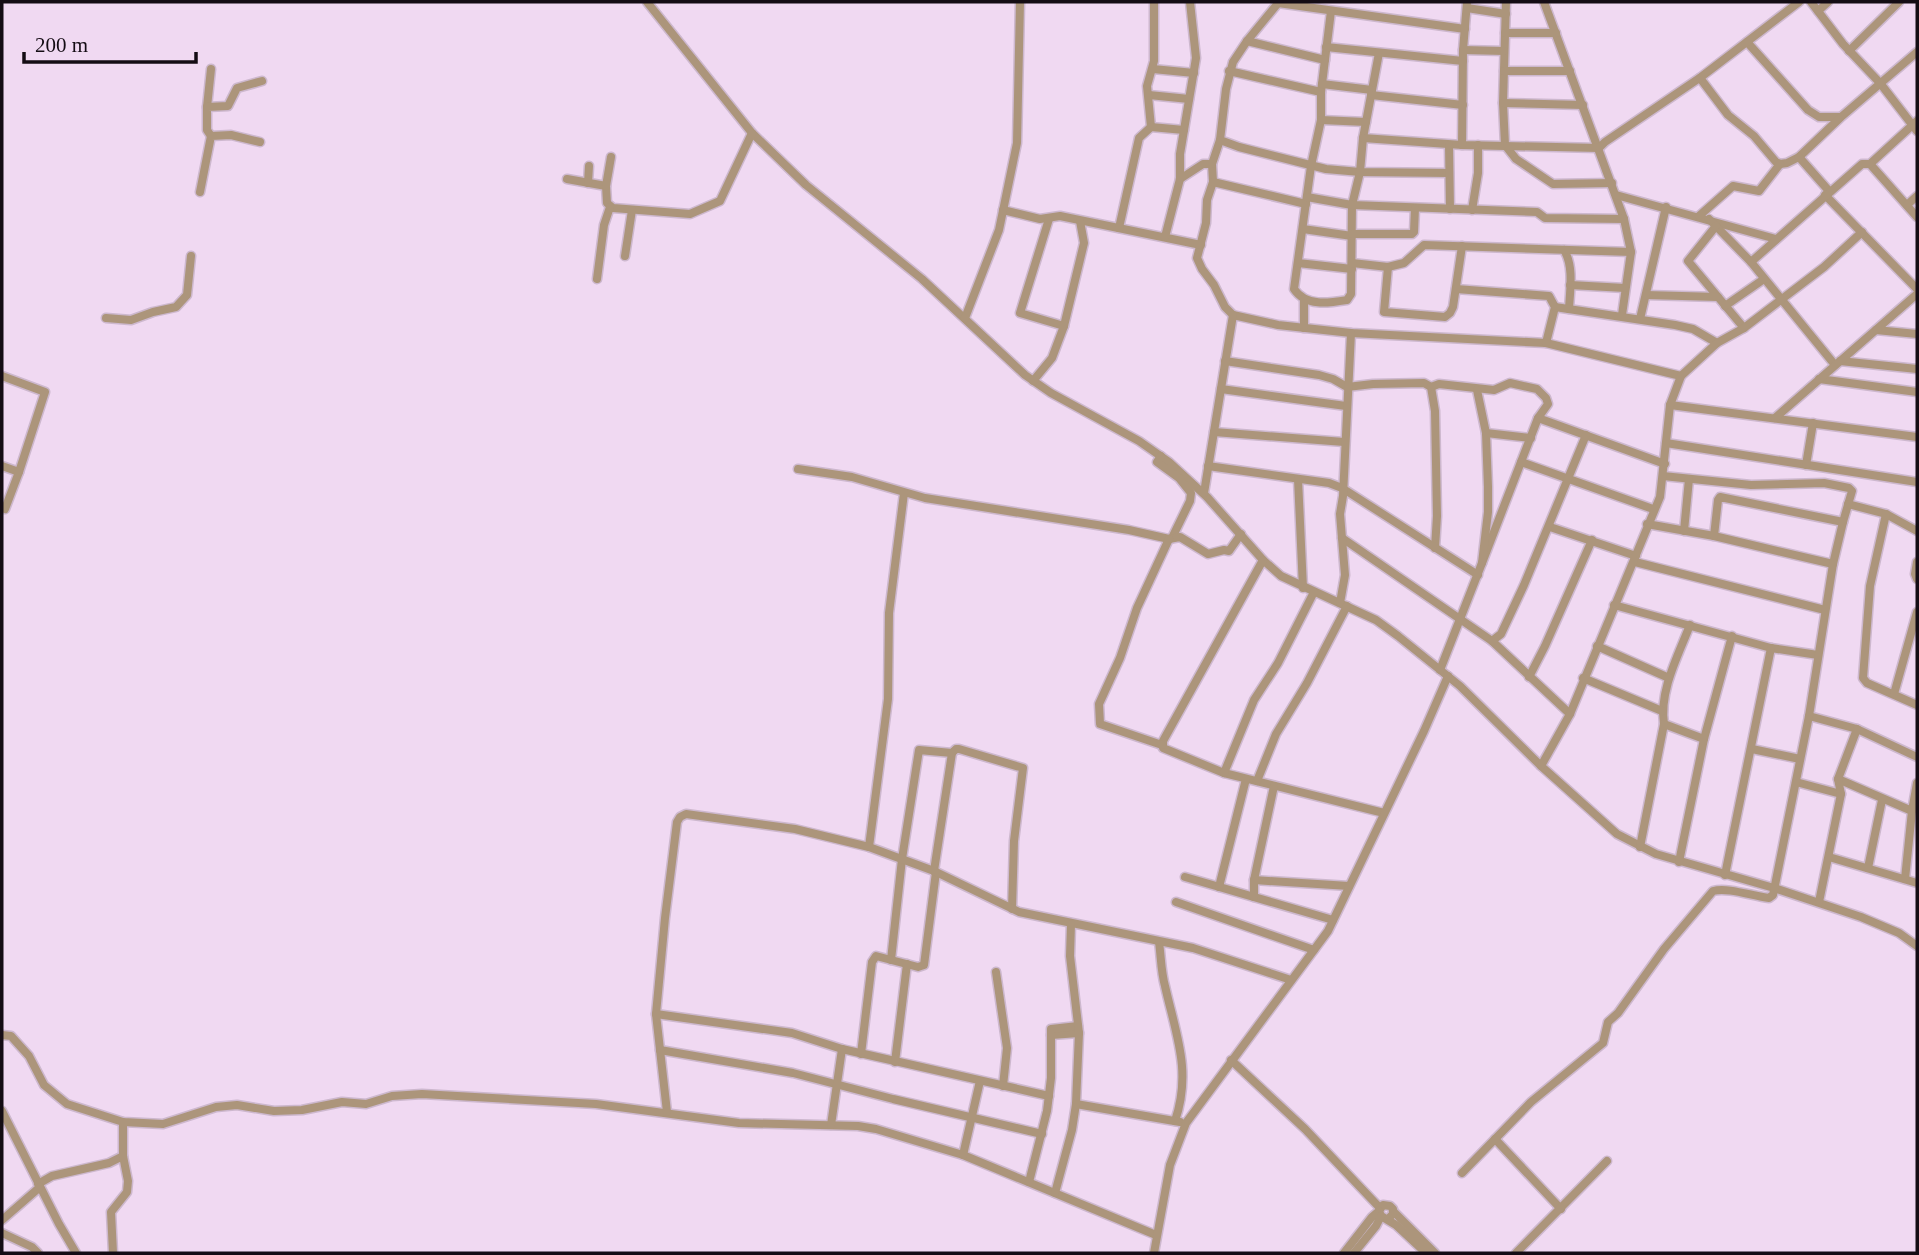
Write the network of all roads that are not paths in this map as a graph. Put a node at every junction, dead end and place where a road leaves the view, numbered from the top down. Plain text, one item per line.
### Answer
1 (647, 2) edge
2 (1020, 2) edge
3 (1154, 2) edge
4 (1190, 2) edge
5 (1506, 2) edge
6 (1544, 2) edge
7 (1799, 2) edge
8 (1811, 2) edge
9 (1828, 2) edge
10 (1899, 2) edge
11 (1278, 3) edge
12 (1467, 5) edge
13 (1331, 11) junction
14 (1818, 11) junction
15 (1506, 14) junction
16 (1465, 29) junction
17 (1505, 33) junction
18 (1556, 33) junction
19 (1247, 41) junction
20 (1747, 42) junction
21 (1326, 47) junction
22 (1463, 50) junction
23 (1504, 51) junction
24 (1849, 51) junction
25 (1917, 52) edge
26 (1378, 53) junction
27 (1325, 60) junction
28 (1463, 61) junction
29 (211, 69) dead end
30 (1153, 69) junction
31 (1229, 71) junction
32 (1504, 71) junction
33 (1570, 71) junction
34 (1194, 73) junction
35 (1700, 78) junction
36 (262, 81) dead end
37 (1880, 83) junction
38 (1322, 88) junction
39 (1372, 92) junction
40 (1149, 95) junction
41 (1189, 99) junction
42 (1503, 103) junction
43 (1583, 105) junction
44 (1463, 106) junction
45 (207, 107) junction
46 (1841, 117) junction
47 (1321, 120) junction
48 (1366, 122) junction
49 (1916, 126) edge
50 (1152, 127) junction
51 (1184, 130) junction
52 (752, 133) junction
53 (211, 136) junction
54 (1363, 138) junction
55 (1220, 140) junction
56 (260, 142) dead end
57 (1449, 145) junction
58 (1462, 145) junction
59 (1478, 145) junction
60 (1506, 145) junction
61 (1599, 148) junction
62 (611, 157) dead end
63 (1799, 157) junction
64 (1212, 164) junction
65 (1780, 164) junction
66 (1870, 164) junction
67 (589, 166) dead end
68 (1311, 166) junction
69 (1360, 172) junction
70 (1449, 173) junction
71 (567, 179) dead end
72 (1180, 179) junction
73 (1213, 181) junction
74 (588, 183) junction
75 (1612, 183) junction
76 (606, 186) junction
77 (200, 192) dead end
78 (1827, 193) junction
79 (1616, 195) junction
80 (1917, 196) edge
81 (1307, 201) junction
82 (1352, 205) junction
83 (1907, 205) junction
84 (610, 207) junction
85 (1666, 207) junction
86 (1415, 208) junction
87 (632, 209) junction
88 (1450, 209) junction
89 (1003, 210) junction
90 (1472, 210) junction
91 (1699, 216) junction
92 (1917, 217) edge
93 (1049, 219) junction
94 (1624, 219) junction
95 (1709, 219) junction
96 (1080, 221) junction
97 (1716, 226) junction
98 (1119, 228) junction
99 (1303, 229) junction
100 (1861, 232) junction
101 (1352, 235) junction
102 (1166, 237) junction
103 (1776, 239) junction
104 (1201, 245) junction
105 (1462, 246) junction
106 (1564, 250) junction
107 (1590, 250) junction
108 (1631, 252) junction
109 (191, 256) dead end
110 (625, 256) dead end
111 (1751, 262) junction
112 (1298, 263) junction
113 (1352, 266) junction
114 (1388, 267) junction
115 (1570, 272) junction
116 (597, 279) dead end
117 (1765, 279) junction
118 (1570, 285) junction
119 (1625, 288) junction
120 (1456, 289) junction
121 (1917, 291) edge
122 (1646, 295) junction
123 (1718, 297) junction
124 (1304, 299) junction
125 (1781, 299) junction
126 (1725, 306) junction
127 (1555, 307) junction
128 (1569, 309) junction
129 (1233, 314) junction
130 (1622, 315) junction
131 (106, 318) dead end
132 (965, 318) junction
133 (1640, 319) junction
134 (1063, 326) junction
135 (1304, 328) junction
136 (1744, 328) junction
137 (1876, 330) junction
138 (1351, 333) junction
139 (1917, 334) edge
140 (1546, 342) junction
141 (1717, 343) junction
142 (1225, 360) junction
143 (1838, 363) junction
144 (1917, 369) edge
145 (2, 376) edge
146 (1681, 376) junction
147 (1819, 379) junction
148 (1034, 382) junction
149 (1347, 387) junction
150 (1431, 387) junction
151 (1221, 389) junction
152 (1477, 390) junction
153 (1917, 392) edge
154 (1670, 405) junction
155 (1346, 406) junction
156 (1538, 418) junction
157 (1775, 418) junction
158 (1812, 423) junction
159 (1214, 432) junction
160 (1486, 433) junction
161 (1586, 435) junction
162 (1917, 437) edge
163 (1531, 438) junction
164 (1344, 442) junction
165 (1666, 443) junction
166 (1161, 456) junction
167 (1521, 463) junction
168 (1665, 464) junction
169 (1806, 465) junction
170 (2, 466) edge
171 (1208, 466) junction
172 (798, 469) dead end
173 (19, 471) junction
174 (1663, 476) junction
175 (1298, 479) junction
176 (1689, 479) junction
177 (1567, 480) junction
178 (1917, 482) edge
179 (1342, 488) junction
180 (904, 493) junction
181 (1203, 493) junction
182 (1848, 504) junction
183 (5, 509) dead end
184 (1653, 509) junction
185 (1886, 514) junction
186 (1843, 522) junction
187 (1647, 524) junction
188 (1550, 527) junction
189 (1684, 531) junction
190 (1917, 531) edge
191 (1241, 534) junction
192 (1714, 536) junction
193 (1342, 538) junction
194 (1170, 539) junction
195 (1592, 540) junction
196 (1435, 548) junction
197 (1635, 559) junction
198 (1263, 560) junction
199 (1917, 562) edge
200 (1482, 564) junction
201 (1833, 564) junction
202 (1478, 575) junction
203 (1917, 579) edge
204 (1303, 588) junction
205 (1314, 592) junction
206 (1344, 604) junction
207 (1614, 605) junction
208 (1825, 610) junction
209 (1917, 612) edge
210 (1460, 621) junction
211 (1690, 625) junction
212 (1732, 635) junction
213 (1492, 641) junction
214 (1597, 646) junction
215 (1772, 648) junction
216 (1818, 655) junction
217 (1440, 670) junction
218 (1448, 676) junction
219 (1529, 677) junction
220 (1583, 678) junction
221 (1669, 678) junction
222 (1894, 694) junction
223 (1917, 705) edge
224 (1662, 711) junction
225 (1570, 714) junction
226 (1809, 716) junction
227 (1664, 724) junction
228 (1857, 729) junction
229 (1704, 739) junction
230 (1162, 745) junction
231 (1752, 749) junction
232 (952, 753) junction
233 (1917, 757) edge
234 (1800, 759) junction
235 (1541, 766) junction
236 (1224, 772) junction
237 (1246, 779) junction
238 (1838, 779) junction
239 (1257, 781) junction
240 (1796, 782) junction
241 (1917, 783) edge
242 (1273, 786) junction
243 (1841, 794) junction
244 (1882, 800) junction
245 (1912, 811) junction
246 (1384, 813) junction
247 (869, 847) junction
248 (1640, 847) junction
249 (1829, 857) junction
250 (902, 859) junction
251 (1679, 862) junction
252 (1868, 868) junction
253 (935, 872) junction
254 (1725, 875) junction
255 (1185, 877) dead end
256 (1905, 879) junction
257 (1254, 880) junction
258 (1917, 883) edge
259 (1349, 886) junction
260 (1219, 887) junction
261 (1774, 888) junction
262 (1254, 897) junction
263 (1176, 902) dead end
264 (1819, 902) junction
265 (1012, 909) junction
266 (1333, 920) junction
267 (1071, 924) junction
268 (1159, 942) junction
269 (1917, 946) edge
270 (1314, 950) junction
271 (891, 960) junction
272 (907, 964) junction
273 (996, 972) dead end
274 (1291, 980) junction
275 (656, 1014) junction
276 (1078, 1029) junction
277 (2, 1035) edge
278 (842, 1049) junction
279 (660, 1050) junction
280 (861, 1054) junction
281 (1231, 1060) junction
282 (895, 1062) junction
283 (980, 1081) junction
284 (837, 1083) junction
285 (1003, 1086) junction
286 (1049, 1096) junction
287 (1076, 1104) junction
288 (2, 1111) edge
289 (667, 1112) junction
290 (971, 1118) junction
291 (1175, 1121) junction
292 (123, 1122) junction
293 (5, 1123) edge
294 (1186, 1123) junction
295 (831, 1125) junction
296 (1042, 1134) junction
297 (1495, 1139) junction
298 (963, 1155) junction
299 (123, 1156) junction
300 (1607, 1161) dead end
301 (1462, 1173) dead end
302 (1029, 1182) junction
303 (39, 1186) junction
304 (1055, 1194) junction
305 (1561, 1209) junction
306 (1385, 1212) junction
307 (2, 1220) edge
308 (1396, 1225) junction
309 (1376, 1226) junction
310 (2, 1233) edge
311 (1156, 1235) junction
312 (37, 1253) edge
313 (76, 1253) edge
314 (113, 1253) edge
315 (1154, 1253) edge
316 (1344, 1253) edge
317 (1354, 1253) edge
318 (1426, 1253) edge
319 (1434, 1253) edge
320 (1516, 1253) edge

1 - 52 street
2 - 89 street
3 - 30 street
4 - 34 street
5 - 15 street
6 - 18 street
7 - 20 street
8 - 14 street
9 - 14 street
10 - 24 street
11 - 13 street
11 - 19 street
12 - 15 street
12 - 16 street
13 - 16 street
13 - 21 street
14 - 24 street
15 - 17 street
16 - 22 street
17 - 18 street
17 - 23 street
18 - 33 street
19 - 27 street
19 - 31 street
20 - 35 street
20 - 46 street
21 - 26 street
21 - 27 street
22 - 23 street
22 - 28 street
23 - 32 street
24 - 37 street
25 - 37 street
26 - 28 street
26 - 39 street
27 - 38 street
28 - 44 street
29 - 45 street
30 - 34 street
30 - 40 street
31 - 38 street
31 - 55 street
32 - 33 street
32 - 42 street
33 - 43 street
34 - 41 street
35 - 61 street
35 - 65 street
36 - 45 street
37 - 46 street
37 - 49 street
38 - 39 street
38 - 47 street
39 - 44 street
39 - 48 street
40 - 41 street
40 - 50 street
41 - 51 street
42 - 43 street
42 - 60 street
43 - 61 street
44 - 58 street
45 - 53 street
46 - 63 street
47 - 48 street
47 - 68 street
48 - 54 street
49 - 66 street
50 - 51 street
50 - 98 street
51 - 72 street
52 - 87 street
52 - 132 street
53 - 56 street
53 - 77 street
54 - 57 street
54 - 69 street
55 - 64 street
55 - 68 street
57 - 58 street
57 - 70 street
58 - 59 street
59 - 60 street
59 - 90 street
60 - 61 street
60 - 75 street
61 - 75 street
62 - 76 street
63 - 65 street
63 - 78 street
64 - 72 street
64 - 73 street
65 - 91 street
66 - 78 street
66 - 83 street
67 - 74 street
68 - 69 street
68 - 81 street
69 - 70 street
69 - 82 street
70 - 88 street
71 - 74 street
72 - 102 street
73 - 81 street
73 - 104 street
74 - 76 street
75 - 79 street
76 - 84 street
78 - 100 street
78 - 103 street
79 - 85 street
79 - 94 street
80 - 83 street
81 - 82 street
81 - 99 street
82 - 86 street
82 - 101 street
83 - 92 street
84 - 87 street
84 - 116 street
85 - 91 street
85 - 122 street
86 - 88 street
86 - 101 street
87 - 110 street
88 - 90 street
89 - 93 street
89 - 132 street
90 - 94 street
91 - 95 street
93 - 96 street
93 - 134 street
94 - 108 street
95 - 97 street
95 - 103 street
96 - 98 street
96 - 134 street
97 - 111 street
97 - 123 street
98 - 102 street
99 - 101 street
99 - 112 street
100 - 121 street
100 - 125 street
101 - 113 street
102 - 104 street
103 - 111 street
104 - 129 street
105 - 106 street
105 - 114 street
105 - 120 street
106 - 107 street
106 - 115 street
107 - 108 street
107 - 115 street
108 - 119 street
109 - 131 street
111 - 117 street
112 - 113 street
112 - 124 street
113 - 114 street
113 - 124 street
114 - 120 street
115 - 118 street
117 - 125 street
117 - 126 street
118 - 119 street
118 - 128 street
119 - 130 street
120 - 127 street
121 - 137 street
122 - 123 street
122 - 133 street
123 - 126 street
124 - 135 street
125 - 136 street
125 - 143 street
126 - 136 street
127 - 128 street
127 - 140 street
128 - 130 street
129 - 135 street
129 - 142 street
130 - 133 street
132 - 148 street
133 - 141 street
134 - 148 street
135 - 138 street
136 - 141 street
137 - 139 street
137 - 143 street
138 - 140 street
138 - 149 street
140 - 146 street
141 - 146 street
142 - 149 street
142 - 151 street
143 - 144 street
143 - 147 street
145 - 173 street
146 - 154 street
147 - 153 street
147 - 157 street
148 - 166 street
149 - 150 street
149 - 155 street
150 - 152 street
150 - 196 street
151 - 155 street
151 - 159 street
152 - 156 street
152 - 160 street
154 - 157 street
154 - 165 street
155 - 164 street
156 - 161 street
156 - 163 street
157 - 158 street
158 - 162 street
158 - 169 street
159 - 164 street
159 - 171 street
160 - 163 street
160 - 200 street
161 - 168 street
161 - 177 street
163 - 167 street
164 - 179 street
165 - 168 street
165 - 169 street
166 - 181 street
166 - 194 street
167 - 177 street
167 - 200 street
168 - 174 street
169 - 178 street
170 - 173 street
171 - 175 street
171 - 181 street
172 - 180 street
173 - 183 street
174 - 176 street
174 - 184 street
175 - 179 street
175 - 204 street
176 - 182 street
176 - 189 street
177 - 184 street
177 - 188 street
179 - 193 street
179 - 196 street
180 - 194 street
180 - 247 street
181 - 191 street
182 - 185 street
182 - 186 street
184 - 187 street
185 - 190 street
185 - 222 street
186 - 192 street
186 - 201 street
187 - 189 street
187 - 197 street
188 - 195 street
188 - 213 street
189 - 192 street
191 - 194 street
191 - 198 street
192 - 201 street
193 - 206 street
193 - 210 street
194 - 230 street
195 - 197 street
195 - 219 street
196 - 202 street
197 - 207 street
197 - 208 street
198 - 204 street
198 - 230 street
199 - 203 street
200 - 202 street
201 - 208 street
202 - 210 street
204 - 205 street
205 - 206 street
205 - 236 street
206 - 217 street
206 - 239 street
207 - 211 street
207 - 214 street
208 - 216 street
209 - 222 street
210 - 213 street
210 - 217 street
211 - 212 street
211 - 221 street
212 - 215 street
212 - 229 street
213 - 219 street
214 - 220 street
214 - 221 street
215 - 216 street
215 - 231 street
216 - 226 street
217 - 218 street
218 - 235 street
218 - 246 street
219 - 225 street
220 - 224 street
220 - 225 street
221 - 224 street
222 - 223 street
224 - 227 street
225 - 235 street
226 - 228 street
226 - 234 street
227 - 229 street
227 - 248 street
228 - 233 street
228 - 238 street
229 - 251 street
230 - 236 street
231 - 234 street
231 - 254 street
232 - 250 street
232 - 253 street
232 - 265 street
234 - 240 street
235 - 248 street
236 - 237 street
237 - 239 street
237 - 260 street
238 - 243 street
238 - 244 street
239 - 242 street
240 - 243 street
240 - 261 street
241 - 245 street
242 - 246 street
242 - 257 street
243 - 249 street
244 - 245 street
244 - 252 street
245 - 256 street
246 - 259 street
247 - 250 street
247 - 275 street
248 - 251 street
249 - 252 street
249 - 264 street
250 - 253 street
250 - 271 street
251 - 254 street
252 - 256 street
253 - 265 street
253 - 272 street
254 - 261 street
255 - 260 street
256 - 258 street
257 - 259 street
257 - 262 street
259 - 266 street
260 - 262 street
261 - 264 street
261 - 297 street
262 - 266 street
263 - 270 street
264 - 269 street
265 - 267 street
266 - 270 street
267 - 268 street
267 - 276 street
268 - 274 street
268 - 291 street
270 - 274 street
271 - 272 street
271 - 280 street
272 - 282 street
273 - 285 street
274 - 281 street
275 - 278 street
275 - 279 street
276 - 286 street
276 - 287 street
277 - 292 street
278 - 280 street
278 - 284 street
279 - 284 street
279 - 289 street
280 - 282 street
281 - 294 street
281 - 306 street
282 - 283 street
283 - 285 street
283 - 290 street
284 - 290 street
284 - 295 street
285 - 286 street
286 - 296 street
287 - 291 street
287 - 304 street
288 - 293 street
289 - 292 street
289 - 295 street
290 - 296 street
290 - 298 street
291 - 294 street
292 - 299 street
293 - 303 street
294 - 311 street
295 - 298 street
296 - 302 street
297 - 301 street
297 - 305 street
298 - 302 street
299 - 303 street
299 - 314 street
300 - 305 street
302 - 304 street
303 - 307 street
303 - 313 street
304 - 311 street
305 - 320 street
306 - 308 street
306 - 309 street
306 - 316 street
306 - 319 street
308 - 309 street
308 - 318 street
309 - 317 street
310 - 312 street
311 - 315 street

